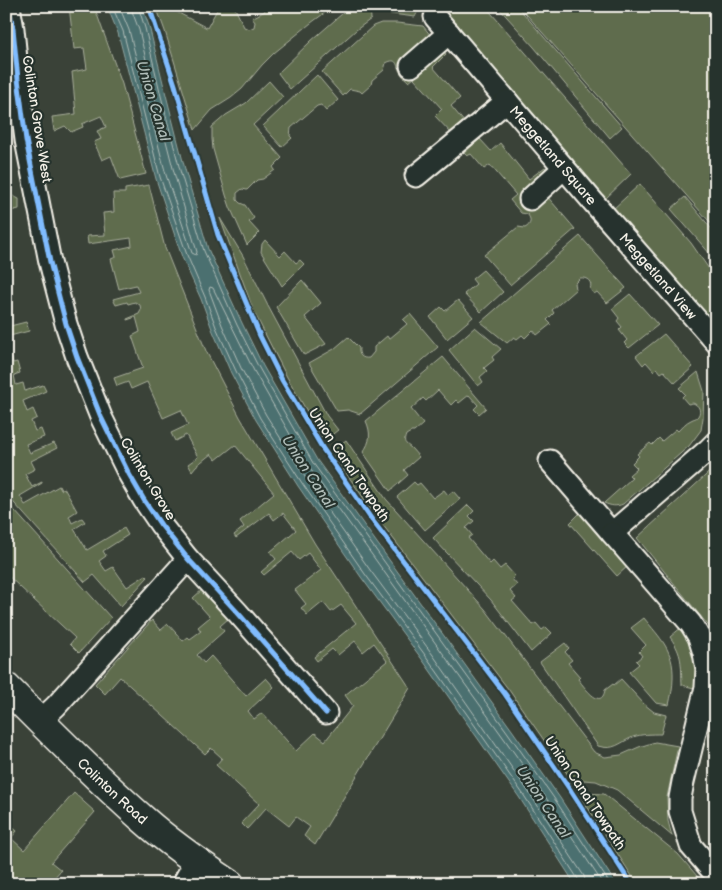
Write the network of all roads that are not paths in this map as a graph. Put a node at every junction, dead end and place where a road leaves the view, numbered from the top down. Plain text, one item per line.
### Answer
1 (9, 6) edge
2 (435, 17) dead end
3 (449, 33) junction
4 (411, 66) dead end
5 (506, 101) junction
6 (564, 168) junction
7 (416, 176) dead end
8 (530, 199) dead end
9 (40, 206) joint
10 (601, 211) joint
11 (716, 342) edge
12 (716, 442) edge
13 (550, 460) dead end
14 (612, 533) junction
15 (188, 559) junction
16 (6, 687) edge
17 (326, 713) dead end
18 (40, 721) junction
19 (196, 861) junction
20 (716, 875) edge
21 (183, 884) edge
22 (230, 884) edge

1 - 9 street, Colinton Grove West
2 - 3 street, Meggetland Square
3 - 4 street
3 - 5 street, Meggetland Square
5 - 6 street, Meggetland Square
5 - 7 street, Meggetland Square
6 - 8 street
6 - 10 street, Meggetland Square
9 - 15 street, Colinton Grove
10 - 11 street, Meggetland View
12 - 14 street
13 - 14 street
14 - 20 street
15 - 17 street, Colinton Grove
15 - 18 street
16 - 18 street, Colinton Road
18 - 19 street, Colinton Road
19 - 21 street
19 - 22 street, Colinton Road

